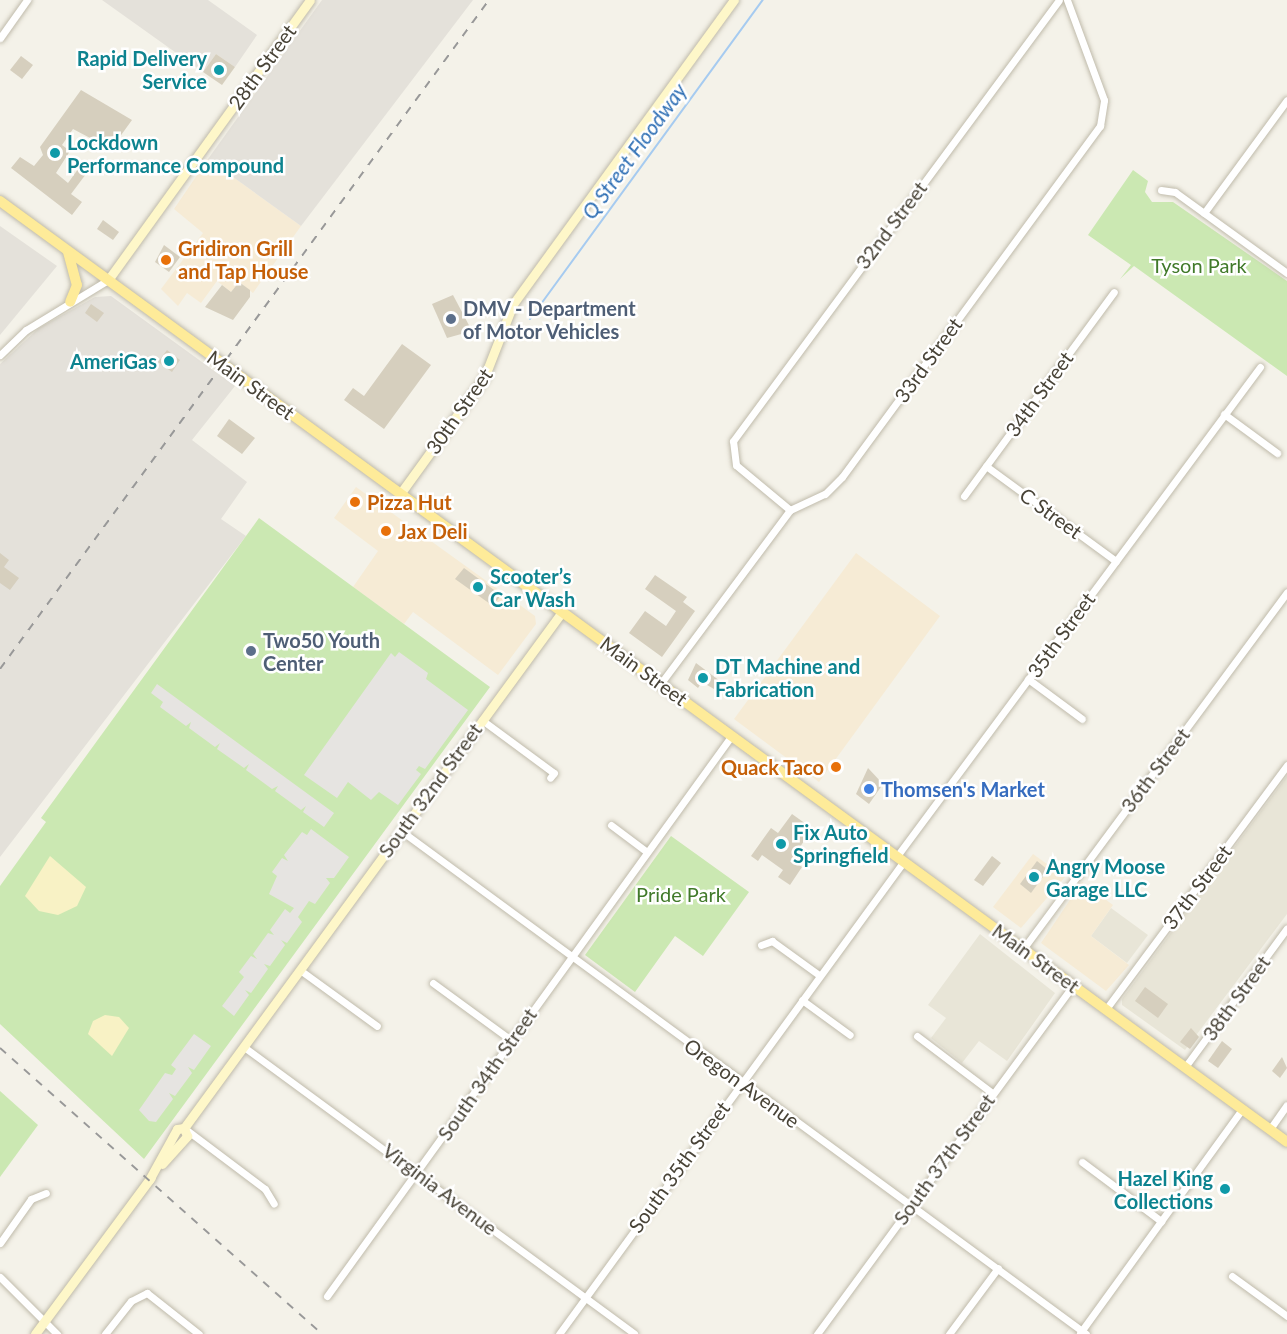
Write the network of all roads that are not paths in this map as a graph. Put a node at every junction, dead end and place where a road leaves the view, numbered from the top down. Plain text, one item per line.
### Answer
1 (27, 0) edge
2 (734, 0) edge
3 (1059, 0) edge
4 (1067, 0) edge
5 (305, 2) edge
6 (0, 38) edge
7 (1287, 100) edge
8 (1161, 190) dead end
9 (0, 201) edge
10 (1204, 213) junction
11 (68, 251) junction
12 (1287, 273) edge
13 (108, 280) junction
14 (1114, 292) dead end
15 (70, 302) junction
16 (0, 355) edge
17 (1260, 367) dead end
18 (1224, 414) junction
19 (1277, 453) dead end
20 (986, 466) junction
21 (400, 494) junction
22 (964, 496) dead end
23 (790, 510) junction
24 (1116, 561) junction
25 (1287, 592) edge
26 (562, 612) junction
27 (1028, 679) junction
28 (661, 683) junction
29 (1082, 719) dead end
30 (482, 720) junction
31 (732, 735) junction
32 (1287, 765) edge
33 (550, 778) dead end
34 (610, 825) dead end
35 (400, 830) junction
36 (647, 852) junction
37 (900, 858) junction
38 (1287, 928) edge
39 (761, 945) dead end
40 (1023, 949) junction
41 (570, 958) junction
42 (300, 970) junction
43 (819, 975) junction
44 (433, 983) dead end
45 (1073, 985) junction
46 (802, 1000) junction
47 (1106, 1009) junction
48 (377, 1026) dead end
49 (850, 1035) dead end
50 (917, 1036) dead end
51 (511, 1040) junction
52 (244, 1047) junction
53 (1185, 1067) junction
54 (741, 1082) junction
55 (993, 1093) junction
56 (1287, 1105) edge
57 (1242, 1109) junction
58 (184, 1128) junction
59 (1270, 1129) junction
60 (1287, 1142) edge
61 (1082, 1162) dead end
62 (417, 1172) junction
63 (45, 1193) dead end
64 (274, 1204) dead end
65 (911, 1205) junction
66 (1161, 1221) junction
67 (0, 1243) edge
68 (998, 1268) junction
69 (1232, 1276) dead end
70 (0, 1277) edge
71 (327, 1296) dead end
72 (585, 1298) junction
73 (1287, 1316) edge
74 (43, 1322) junction
75 (1082, 1333) edge
76 (35, 1334) edge
77 (57, 1334) edge
78 (105, 1334) edge
79 (199, 1334) edge
80 (559, 1334) edge
81 (634, 1334) edge
82 (817, 1334) edge
83 (949, 1334) edge

1 - 6 street
2 - 21 street, 30th Street
3 - 23 street, 32nd Street
4 - 23 street, 33rd Street
5 - 13 street, 28th Street
7 - 10 street
8 - 10 street
9 - 11 main road, Main Street
10 - 12 street
11 - 13 main road, Main Street
11 - 15 main road
13 - 15 street
13 - 21 main road, Main Street
14 - 20 street, 34th Street
15 - 16 street
17 - 18 street, 35th Street
18 - 19 street
18 - 24 street, 35th Street
20 - 22 street, 34th Street
20 - 24 street, C Street
21 - 26 main road, Main Street
23 - 28 street, 33rd Street
24 - 27 street, 35th Street
25 - 40 street, 36th Street
26 - 28 main road, Main Street
26 - 30 street, South 32nd Street
27 - 29 street
27 - 37 street, 35th Street
28 - 31 main road, Main Street
30 - 33 street
30 - 35 street, South 32nd Street
31 - 36 street, South 34th Street
31 - 37 main road, Main Street
32 - 47 street, 37th Street
34 - 36 street
35 - 41 street, Oregon Avenue
35 - 42 street, South 32nd Street
36 - 41 street, South 34th Street
37 - 40 main road, Main Street
37 - 43 street, South 35th Street
38 - 53 street, 38th Street
39 - 43 street
40 - 45 main road, Main Street
41 - 51 street, South 34th Street
41 - 54 street, Oregon Avenue
42 - 48 street
42 - 52 street, South 32nd Street
43 - 46 street, South 35th Street
44 - 51 street
45 - 47 main road, Main Street
45 - 55 street, South 37th Street
46 - 49 street
46 - 54 street, South 35th Street
47 - 53 main road, Main Street
50 - 55 street
51 - 62 street, South 34th Street
52 - 58 street, South 32nd Street
52 - 62 street, Virginia Avenue
53 - 57 main road, Main Street
54 - 65 street, Oregon Avenue
54 - 72 street, South 35th Street
55 - 65 street, South 37th Street
56 - 59 street
57 - 59 main road, Main Street
57 - 66 street
58 - 64 street
58 - 74 street, South 32nd Street
59 - 60 main road, Main Street
61 - 66 street
62 - 71 street, South 34th Street
62 - 72 street, Virginia Avenue
63 - 67 street
65 - 68 street, Oregon Avenue
65 - 82 street, South 37th Street
66 - 75 street
68 - 75 street, Oregon Avenue
68 - 83 street
69 - 73 street
70 - 74 street
72 - 80 street, South 35th Street
72 - 81 street, Virginia Avenue
74 - 76 street, South 32nd Street
74 - 77 street
78 - 79 street

